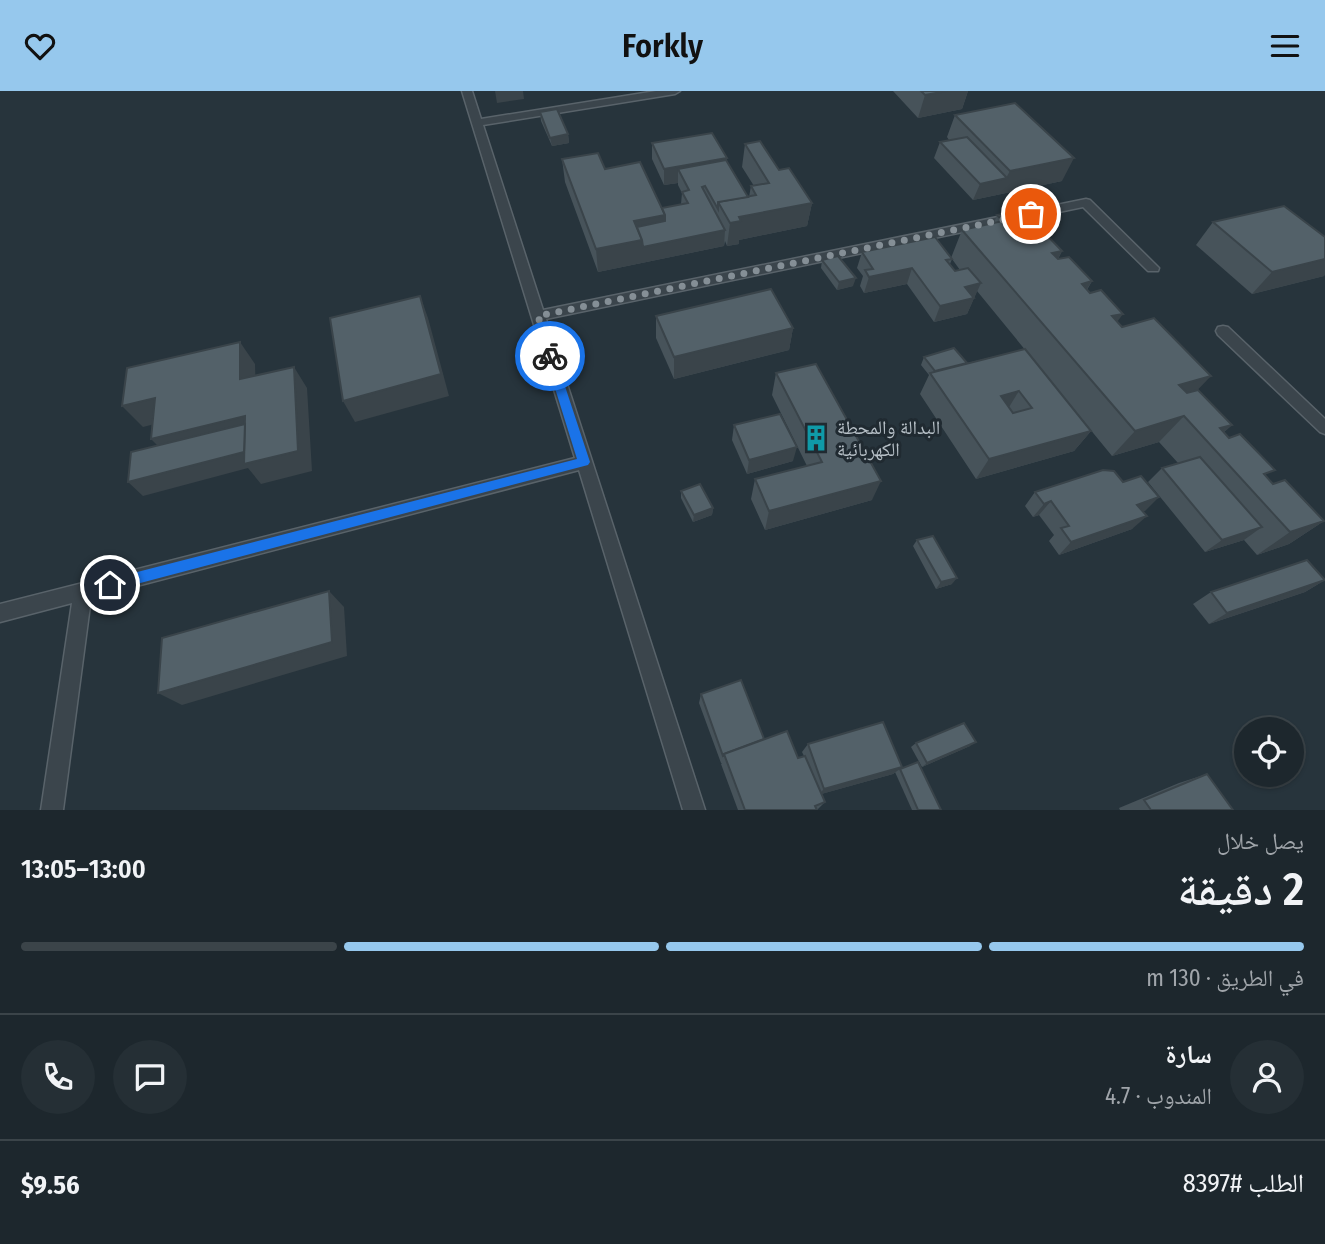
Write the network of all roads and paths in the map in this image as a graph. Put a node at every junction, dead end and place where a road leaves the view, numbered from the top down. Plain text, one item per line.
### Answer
1 (467, 91) edge
2 (675, 91) edge
3 (477, 123) junction
4 (1153, 268) dead end
5 (538, 316) junction
6 (1223, 331) dead end
7 (1325, 428) edge
8 (584, 462) junction
9 (83, 592) junction
10 (0, 613) edge
11 (52, 810) edge
12 (694, 810) edge

1 - 3 lane
2 - 3 lane
3 - 5 lane
4 - 5 lane
5 - 8 lane
6 - 7 lane
8 - 9 lane
8 - 12 lane
9 - 10 lane
9 - 11 lane

